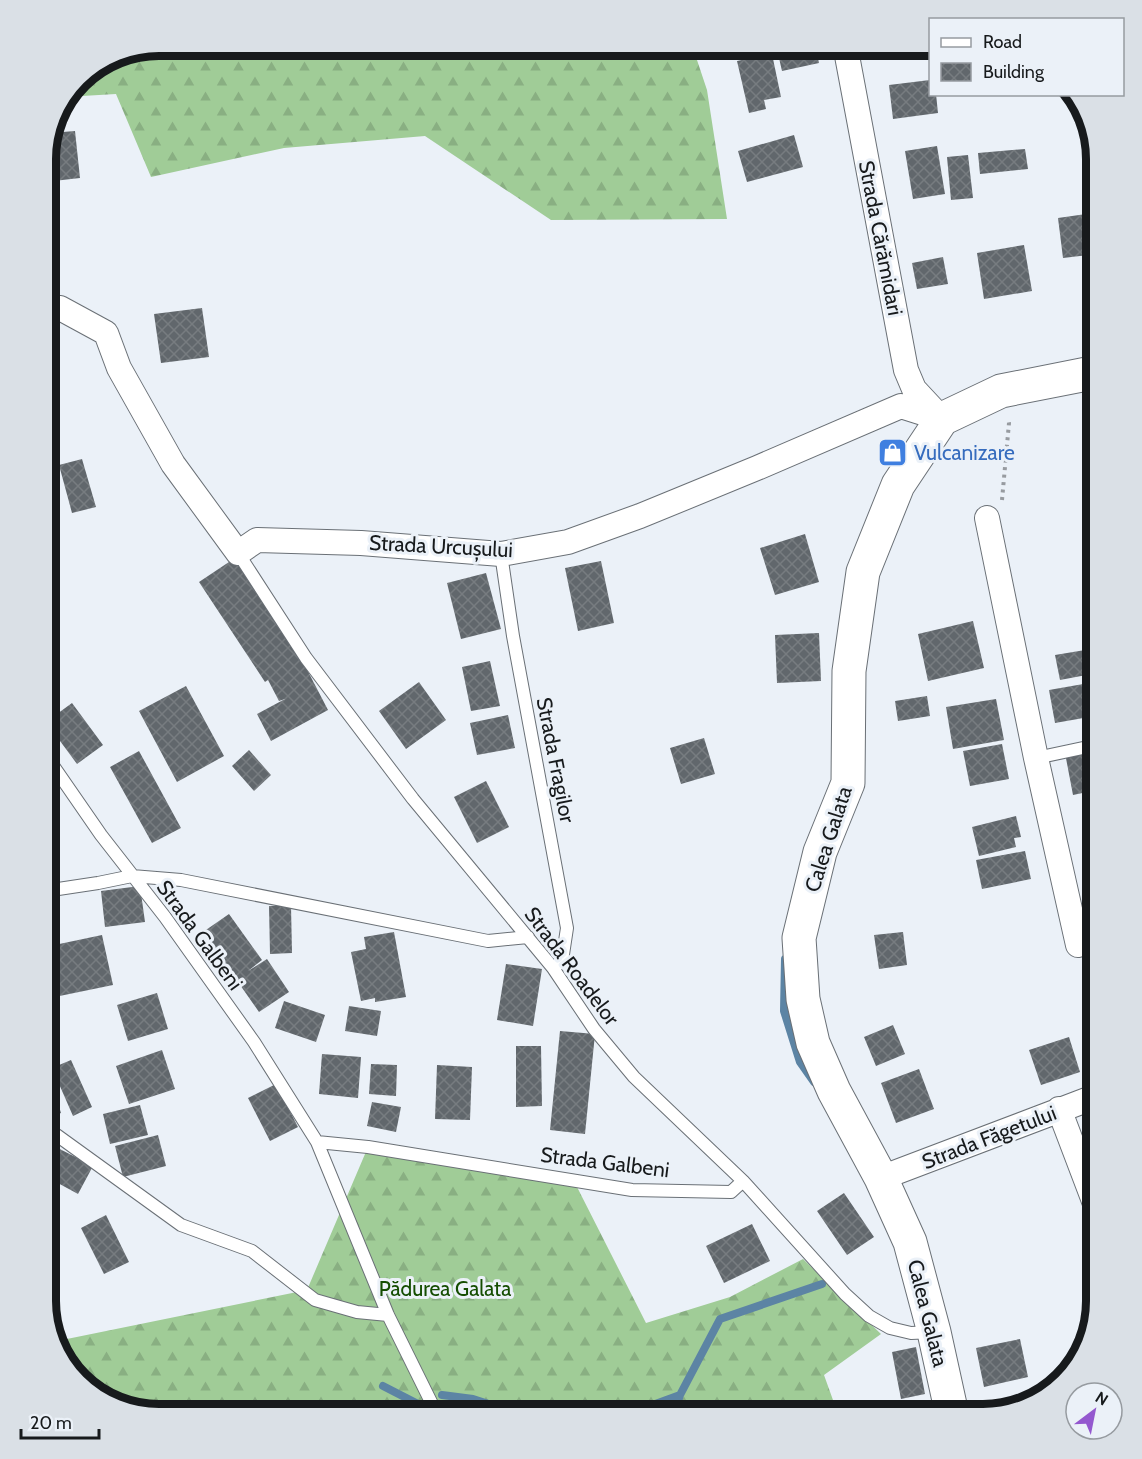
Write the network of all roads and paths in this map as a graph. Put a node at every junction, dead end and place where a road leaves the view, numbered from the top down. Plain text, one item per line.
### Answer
1 (847, 56) edge
2 (56, 308) edge
3 (1086, 374) edge
4 (1001, 391) junction
5 (942, 419) junction
6 (987, 518) joint
7 (238, 553) junction
8 (501, 554) junction
9 (1086, 748) edge
10 (1036, 758) junction
11 (56, 770) edge
12 (132, 876) junction
13 (56, 890) edge
14 (528, 938) junction
15 (1078, 945) dead end
16 (554, 968) junction
17 (1086, 1100) edge
18 (1059, 1109) junction
19 (56, 1135) edge
20 (317, 1142) junction
21 (881, 1178) junction
22 (1086, 1180) edge
23 (743, 1181) junction
24 (388, 1316) junction
25 (934, 1332) junction
26 (432, 1404) edge
27 (950, 1404) edge

1 - 5 street, Strada Cărămidari
2 - 7 street
3 - 4 street
4 - 5 street
4 - 6 path
5 - 8 street, Strada Urcușului
5 - 21 street, Calea Galata
6 - 10 street
7 - 8 street, Strada Urcușului
7 - 14 lane, Strada Roadelor
8 - 16 lane, Strada Fragilor
9 - 10 lane
10 - 15 street
11 - 12 lane, Strada Galbeni
12 - 13 lane
12 - 14 lane
12 - 20 lane, Strada Galbeni
14 - 16 lane, Strada Roadelor
16 - 23 lane, Strada Roadelor
17 - 18 street, Strada Făgetului
18 - 21 street, Strada Făgetului
18 - 22 street
19 - 24 lane
20 - 23 lane, Strada Galbeni
20 - 24 lane, Strada Galbeni
21 - 25 street, Calea Galata
23 - 25 lane, Strada Roadelor
24 - 26 lane, Strada Galbeni
25 - 27 street, Calea Galata

